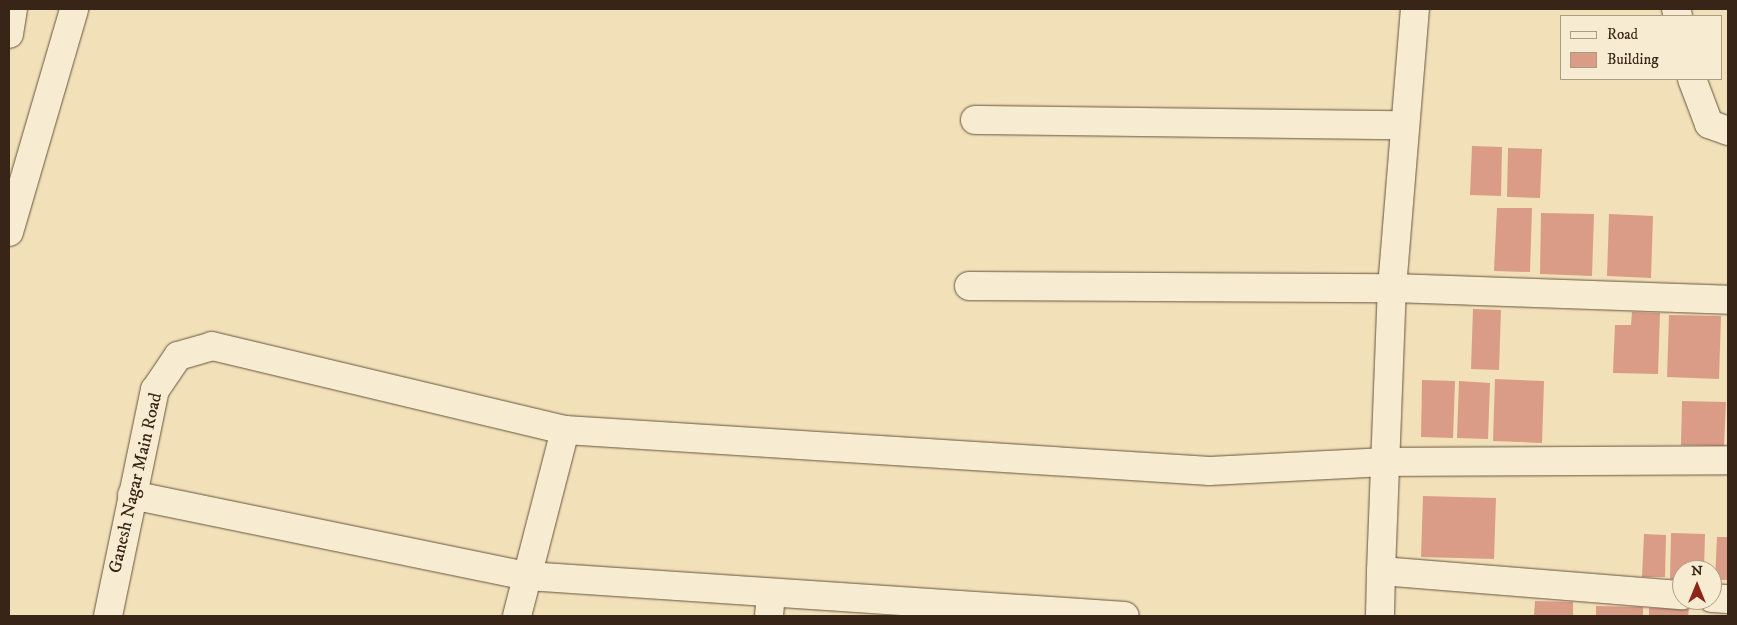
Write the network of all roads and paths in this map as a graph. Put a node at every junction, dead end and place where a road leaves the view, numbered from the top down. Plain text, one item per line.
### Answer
1 (13, 9) edge
2 (74, 9) edge
3 (1415, 9) edge
4 (9, 34) edge
5 (1692, 80) edge
6 (975, 120) dead end
7 (1404, 125) junction
8 (1728, 130) edge
9 (9, 232) edge
10 (969, 286) dead end
11 (1392, 288) junction
12 (1728, 300) edge
13 (565, 430) junction
14 (1728, 460) edge
15 (1386, 462) junction
16 (132, 495) junction
17 (1381, 571) junction
18 (527, 576) junction
19 (1672, 594) edge
20 (770, 604) edge
21 (108, 616) edge
22 (516, 616) edge
23 (1125, 616) edge
24 (1380, 616) edge

1 - 4 street
2 - 9 street
3 - 7 street
5 - 8 street
6 - 7 street
7 - 11 street
10 - 11 street
11 - 12 street
11 - 15 street
13 - 15 street
13 - 16 street, Ganesh Nagar Main Road
13 - 18 street
14 - 15 street
15 - 17 street
16 - 18 street
16 - 21 street, Ganesh Nagar Main Road
17 - 19 street
17 - 24 street
18 - 20 street
18 - 22 street
20 - 23 street

